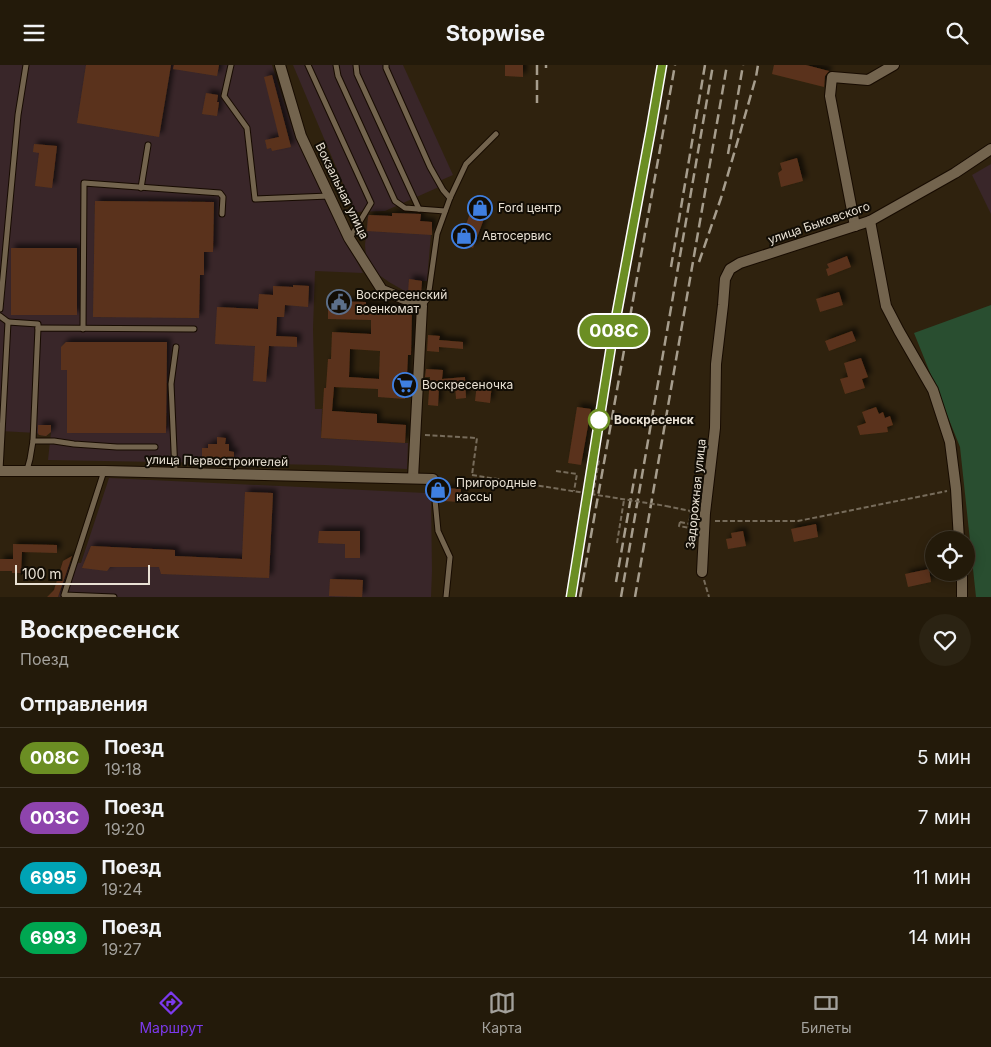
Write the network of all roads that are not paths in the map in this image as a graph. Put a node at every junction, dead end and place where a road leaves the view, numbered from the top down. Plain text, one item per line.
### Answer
1 (26, 65) edge
2 (231, 65) edge
3 (280, 65) edge
4 (308, 65) edge
5 (336, 65) edge
6 (356, 65) edge
7 (386, 65) edge
8 (894, 65) edge
9 (496, 134) dead end
10 (148, 145) dead end
11 (991, 149) edge
12 (142, 188) junction
13 (329, 197) junction
14 (450, 198) junction
15 (419, 209) junction
16 (445, 211) junction
17 (222, 214) dead end
18 (870, 221) junction
19 (855, 226) junction
20 (349, 239) junction
21 (730, 269) joint
22 (422, 306) junction
23 (0, 309) edge
24 (0, 316) edge
25 (8, 322) junction
26 (38, 328) junction
27 (83, 329) junction
28 (194, 329) dead end
29 (176, 347) dead end
30 (33, 441) junction
31 (155, 447) dead end
32 (0, 470) edge
33 (26, 471) junction
34 (104, 471) junction
35 (176, 473) junction
36 (413, 478) junction
37 (433, 479) joint
38 (958, 531) edge
39 (702, 572) road end
40 (962, 581) edge
41 (64, 596) edge
42 (114, 597) edge
43 (446, 597) edge
44 (962, 597) edge

1 - 23 lane
2 - 13 lane
3 - 13 street, Вокзальная улица
4 - 20 lane
5 - 15 lane
6 - 15 lane
7 - 14 lane
8 - 19 street
9 - 14 lane
10 - 12 lane
11 - 18 street, улица Быковского
12 - 17 lane
12 - 27 lane
13 - 20 street, Вокзальная улица
14 - 16 lane
15 - 16 lane
16 - 22 lane
18 - 19 street, улица Быковского
18 - 38 street
19 - 21 street, улица Быковского
20 - 22 street, Вокзальная улица
21 - 39 street, Задорожная улица
22 - 36 street
24 - 25 lane
25 - 26 lane
25 - 32 lane
26 - 27 lane
26 - 30 lane
27 - 28 lane
29 - 35 lane
30 - 31 lane
30 - 33 lane
32 - 33 street, улица Первостроителей
33 - 34 street, улица Первостроителей
34 - 35 street, улица Первостроителей
34 - 41 lane
35 - 36 street, улица Первостроителей
36 - 37 street, улица Первостроителей
37 - 43 lane
40 - 44 street
41 - 42 lane

